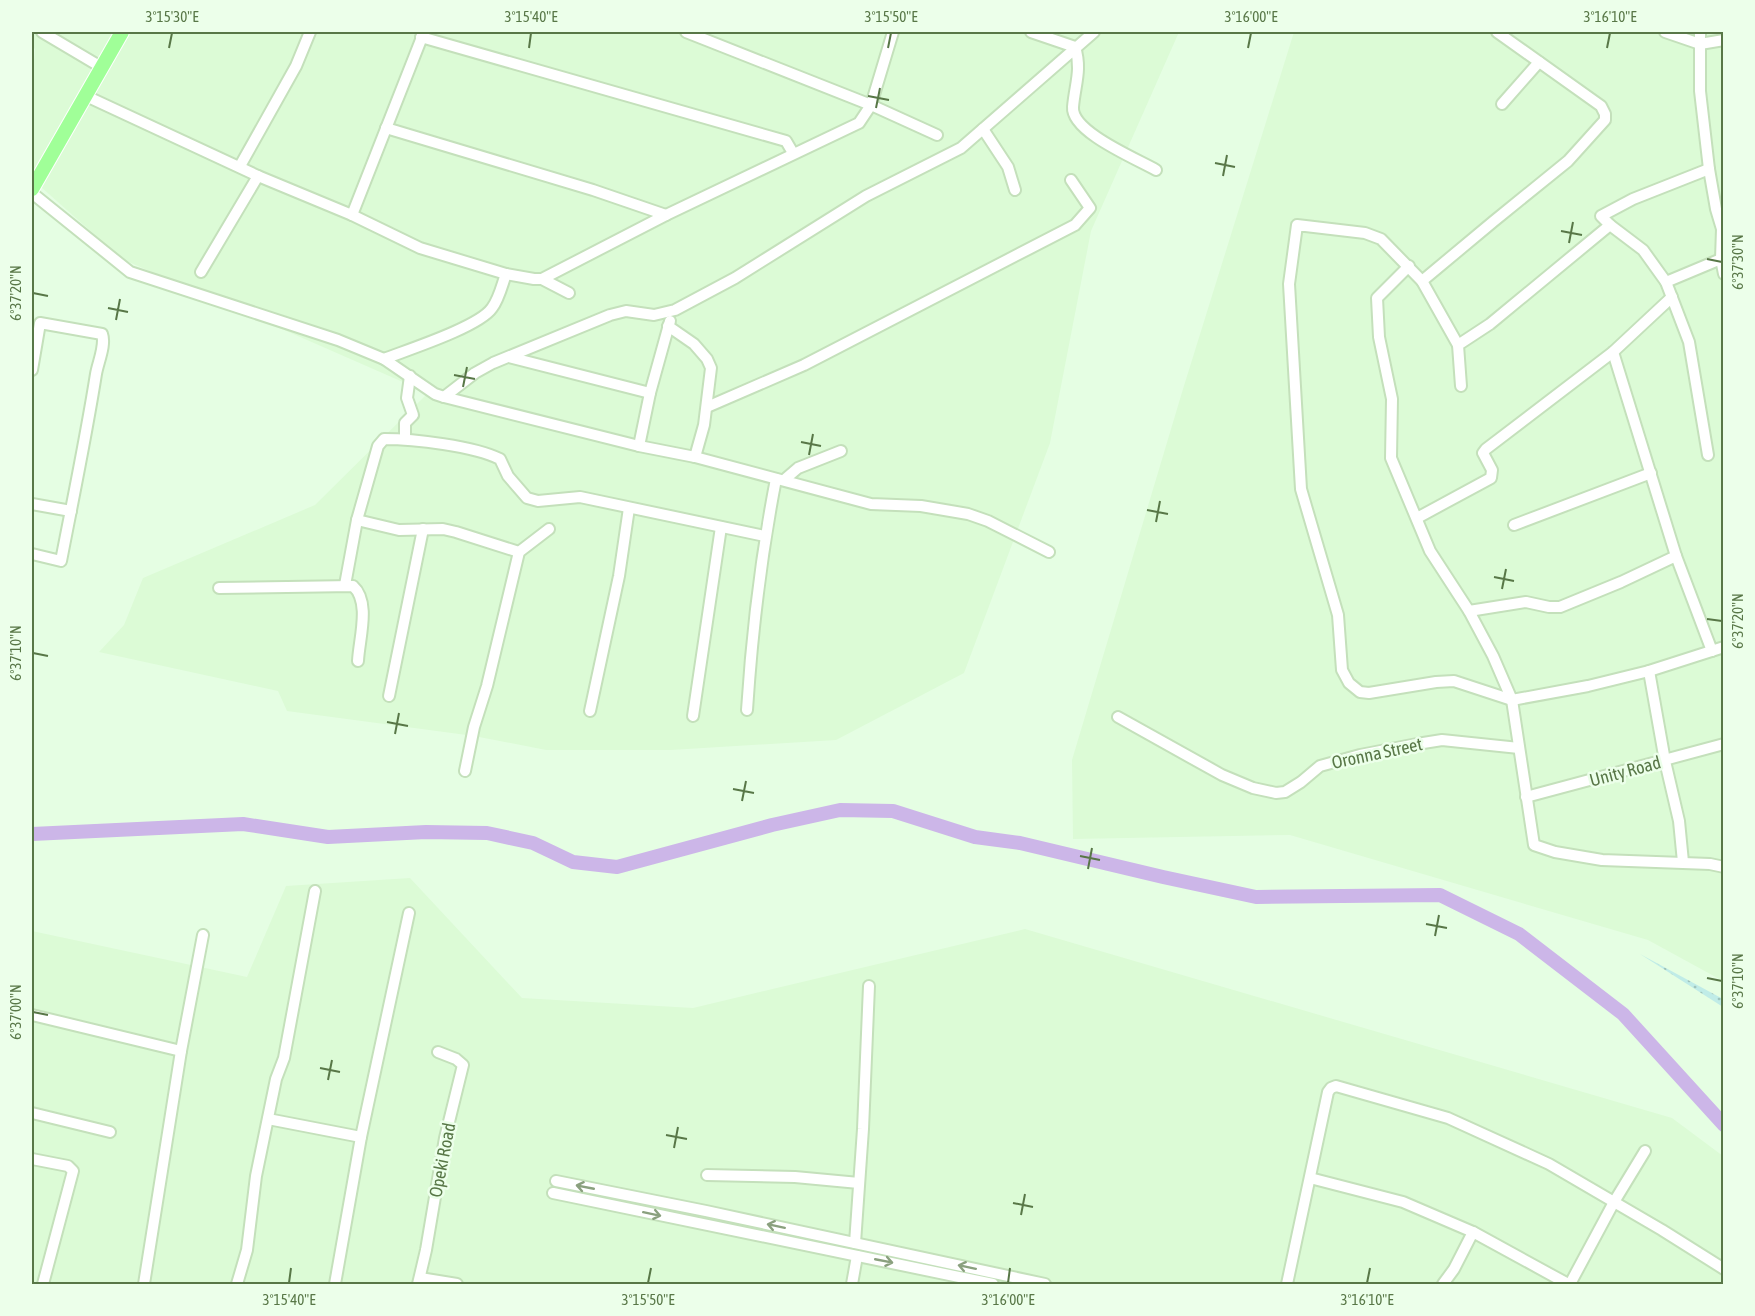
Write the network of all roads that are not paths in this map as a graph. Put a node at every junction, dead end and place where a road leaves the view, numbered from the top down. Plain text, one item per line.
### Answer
1 (42, 32) edge
2 (122, 32) edge
3 (310, 32) edge
4 (686, 32) edge
5 (893, 32) edge
6 (1031, 32) edge
7 (1094, 32) edge
8 (1497, 32) edge
9 (1665, 32) edge
10 (1700, 32) edge
11 (423, 34) edge
12 (56, 35) edge
13 (1724, 40) edge
14 (1700, 44) junction
15 (1075, 47) junction
16 (1539, 62) junction
17 (101, 67) junction
18 (86, 96) junction
19 (1502, 104) dead end
20 (871, 105) junction
21 (386, 128) junction
22 (983, 129) junction
23 (937, 135) dead end
24 (793, 153) junction
25 (240, 166) junction
26 (1710, 169) junction
27 (1156, 170) dead end
28 (258, 176) junction
29 (1071, 180) dead end
30 (1015, 190) dead end
31 (32, 191) edge
32 (352, 215) junction
33 (666, 215) junction
34 (1610, 225) junction
35 (1723, 229) edge
36 (1721, 259) junction
37 (1409, 266) junction
38 (201, 272) dead end
39 (506, 274) junction
40 (1724, 274) edge
41 (542, 279) junction
42 (1422, 281) junction
43 (1666, 282) junction
44 (569, 293) dead end
45 (1672, 297) junction
46 (675, 309) junction
47 (668, 326) junction
48 (1458, 345) junction
49 (1613, 351) junction
50 (508, 357) junction
51 (384, 359) junction
52 (32, 370) edge
53 (410, 376) junction
54 (1461, 386) dead end
55 (650, 393) junction
56 (444, 397) junction
57 (707, 407) junction
58 (405, 439) junction
59 (639, 446) junction
60 (841, 451) dead end
61 (1708, 455) dead end
62 (695, 457) junction
63 (1651, 473) junction
64 (780, 480) junction
65 (32, 504) edge
66 (629, 508) junction
67 (71, 511) junction
68 (1417, 518) junction
69 (357, 520) junction
70 (1514, 525) dead end
71 (721, 527) junction
72 (549, 528) dead end
73 (423, 529) junction
74 (765, 536) junction
75 (519, 552) junction
76 (1049, 552) dead end
77 (32, 554) edge
78 (1676, 556) junction
79 (345, 585) junction
80 (219, 588) dead end
81 (1469, 611) junction
82 (1724, 647) edge
83 (1712, 651) junction
84 (358, 661) dead end
85 (1649, 671) junction
86 (389, 696) dead end
87 (1512, 700) junction
88 (747, 710) dead end
89 (590, 711) dead end
90 (693, 716) dead end
91 (1118, 717) dead end
92 (1724, 744) edge
93 (1519, 748) junction
94 (1665, 761) junction
95 (465, 771) dead end
96 (1526, 797) junction
97 (1683, 862) junction
98 (1724, 867) edge
99 (315, 891) dead end
100 (409, 913) dead end
101 (203, 935) dead end
102 (869, 986) dead end
103 (32, 1015) edge
104 (181, 1051) junction
105 (438, 1052) dead end
106 (32, 1113) edge
107 (267, 1119) junction
108 (110, 1132) dead end
109 (361, 1137) junction
110 (1645, 1151) dead end
111 (32, 1159) edge
112 (707, 1175) dead end
113 (1310, 1178) junction
114 (556, 1181) dead end
115 (859, 1183) junction
116 (553, 1193) dead end
117 (1614, 1202) junction
118 (1473, 1232) junction
119 (855, 1243) junction
120 (857, 1256) junction
121 (1724, 1269) edge
122 (989, 1272) junction
123 (419, 1281) edge
124 (43, 1284) edge
125 (144, 1284) edge
126 (237, 1284) edge
127 (334, 1284) edge
128 (457, 1284) edge
129 (852, 1284) edge
130 (990, 1284) edge
131 (1045, 1284) edge
132 (1287, 1284) edge
133 (1443, 1284) edge
134 (1569, 1284) edge

1 - 12 street
2 - 17 main road
3 - 25 street
4 - 20 street
5 - 20 street
6 - 15 street
7 - 15 street
8 - 16 street
9 - 14 street
10 - 14 street
11 - 21 street
11 - 24 street
12 - 17 street
13 - 14 street
14 - 26 street
15 - 22 street
15 - 27 street
16 - 19 street
16 - 42 street
17 - 18 main road
18 - 25 street
18 - 31 main road
20 - 23 street
20 - 24 street
21 - 32 street
21 - 33 street
22 - 30 street
22 - 46 street
24 - 33 street
25 - 28 street
26 - 34 street
26 - 35 street
28 - 32 street
28 - 38 street
29 - 57 street
31 - 51 street
32 - 39 street
33 - 41 street
34 - 43 street
34 - 48 street
35 - 36 street
36 - 40 street
36 - 43 street
37 - 42 street
37 - 68 street
37 - 87 street
39 - 41 street
39 - 51 street
41 - 44 street
42 - 48 street
43 - 45 street
45 - 49 street
45 - 61 street
46 - 47 street
46 - 50 street
47 - 55 street
47 - 57 street
48 - 54 street
49 - 63 street
49 - 68 street
50 - 55 street
50 - 56 street
51 - 53 street
52 - 67 street
53 - 56 street
53 - 58 street
55 - 59 street
56 - 59 street
57 - 62 street
58 - 66 street
58 - 69 street
59 - 62 street
60 - 64 street
62 - 64 street
63 - 70 street
63 - 78 street
64 - 74 street
64 - 76 street
65 - 67 street
66 - 71 street
66 - 89 street
67 - 77 street
68 - 81 street
69 - 73 street
69 - 79 street
71 - 74 street
71 - 90 street
72 - 75 street
73 - 75 street
73 - 86 street
74 - 88 street
75 - 95 street
78 - 81 street
78 - 83 street
79 - 80 street
79 - 84 street
81 - 87 street
82 - 83 street
83 - 85 street
85 - 87 street
85 - 94 street
87 - 93 street
91 - 93 street, Oronna Street
92 - 94 street, Unity Road
93 - 96 street
94 - 96 street, Unity Road
94 - 97 street
96 - 97 street
97 - 98 street
99 - 107 street
100 - 109 street
101 - 104 street
102 - 115 street
103 - 104 street
104 - 125 street
105 - 123 street, Opeki Road
106 - 108 street
107 - 109 street
107 - 126 street
109 - 127 street
110 - 117 street
111 - 124 street
112 - 115 street
113 - 117 street
113 - 118 street
113 - 132 street
119 -> 114 street
115 - 119 street
116 -> 120 street
117 - 121 street
117 - 134 street
118 - 133 street
118 - 134 street
122 -> 119 street
120 - 129 street
120 -> 130 street
122 - 130 street
122 - 131 street
123 - 128 street

